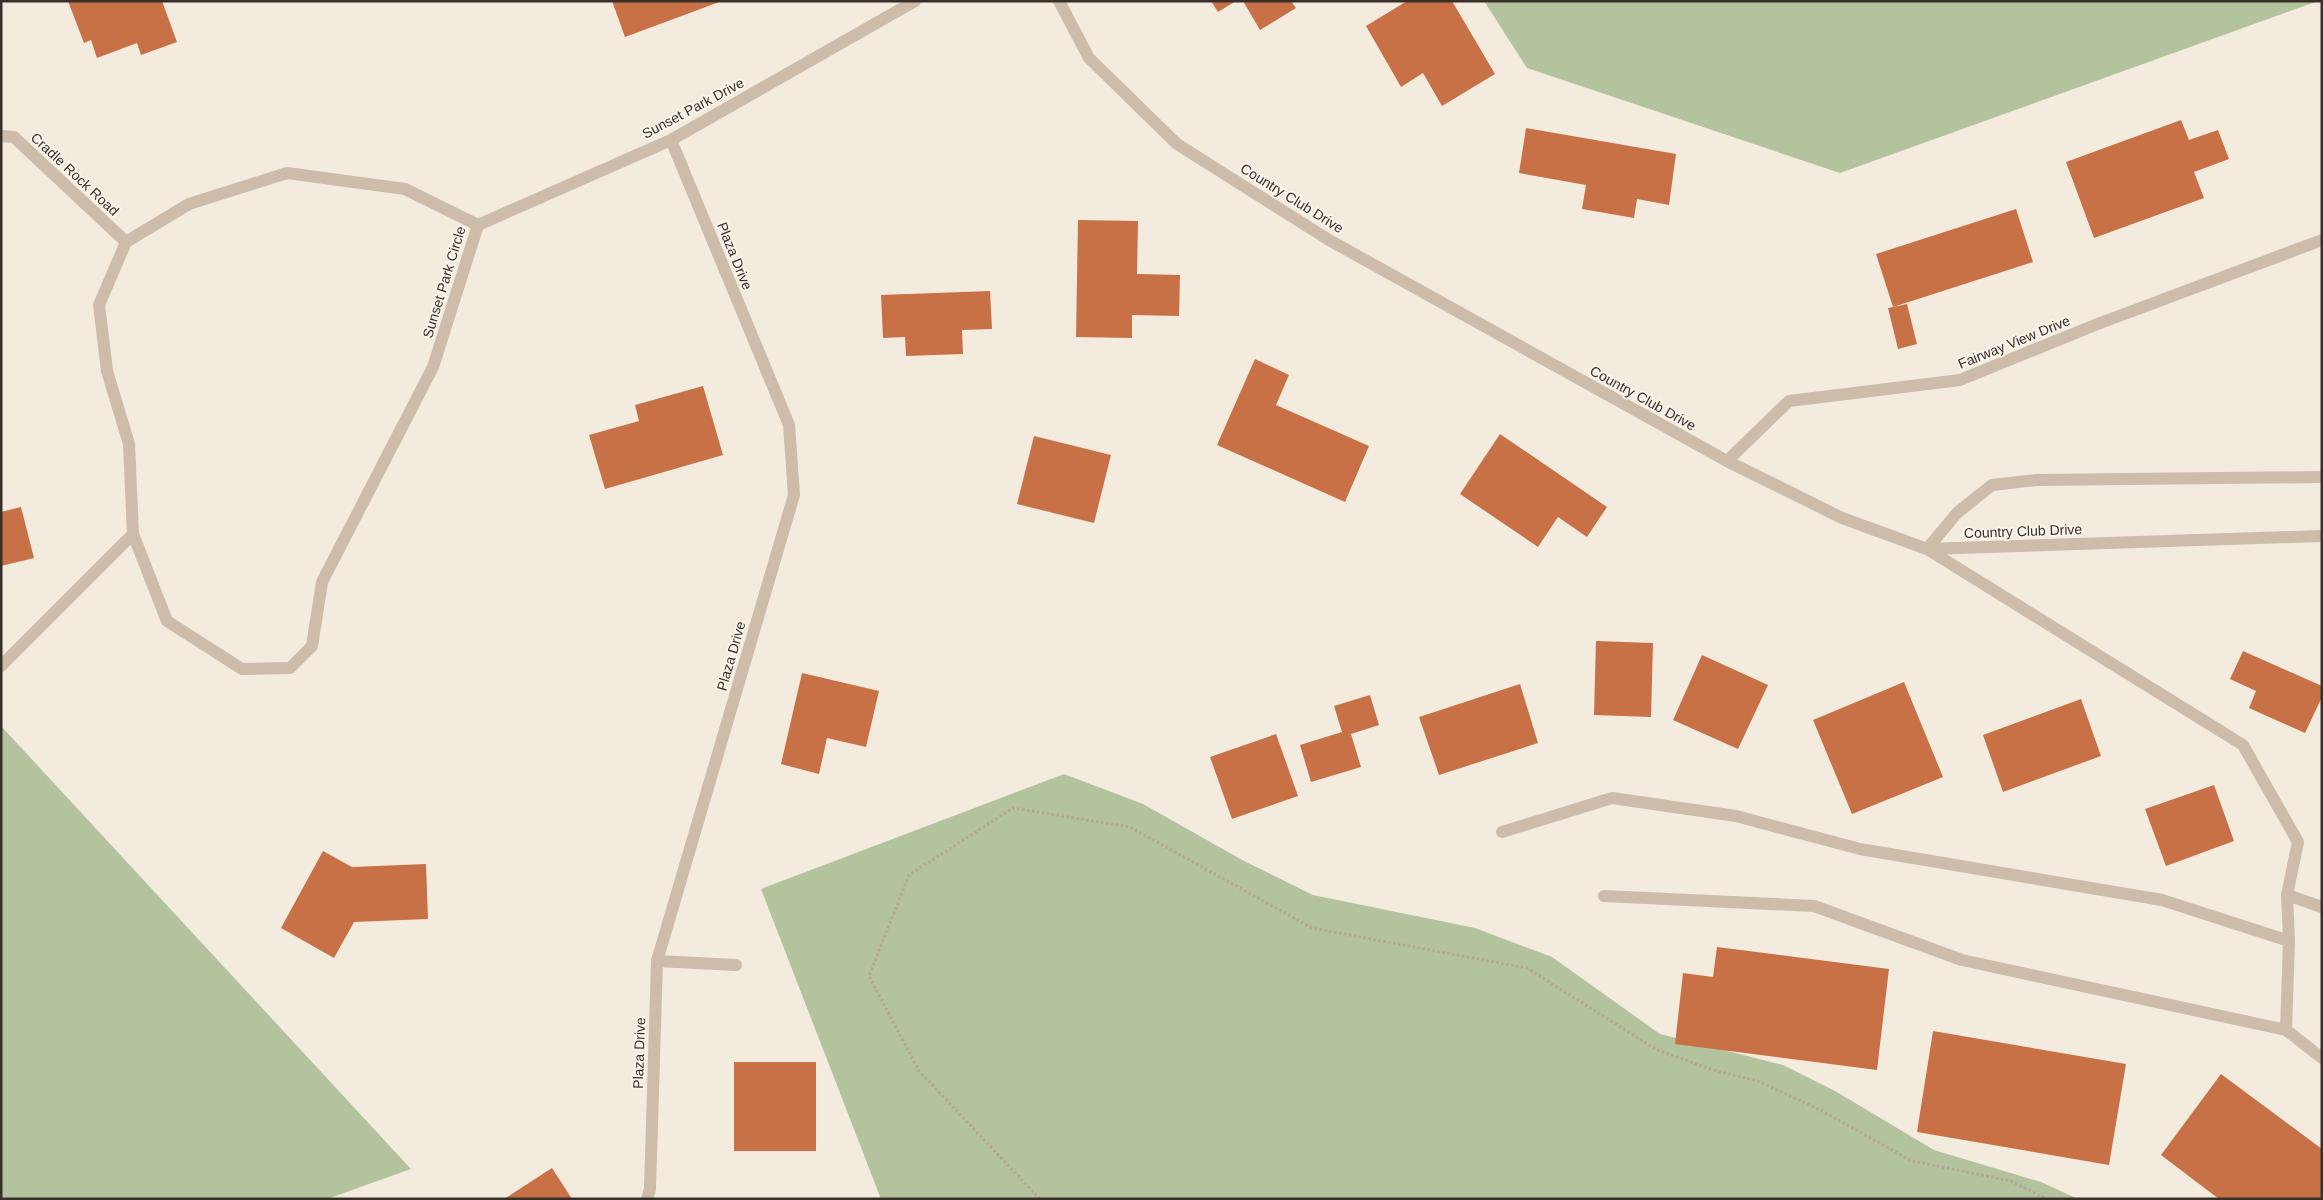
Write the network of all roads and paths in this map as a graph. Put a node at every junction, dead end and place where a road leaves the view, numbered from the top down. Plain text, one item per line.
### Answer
1 (915, 1) edge
2 (1059, 1) edge
3 (1, 136) edge
4 (671, 140) junction
5 (478, 225) junction
6 (2322, 240) edge
7 (126, 242) junction
8 (1727, 461) junction
9 (2322, 477) edge
10 (133, 534) junction
11 (2322, 536) edge
12 (1927, 549) junction
13 (1, 666) edge
14 (1502, 832) dead end
15 (2287, 895) junction
16 (1604, 896) dead end
17 (2322, 907) edge
18 (2289, 941) junction
19 (657, 961) junction
20 (736, 965) dead end
21 (2286, 1030) junction
22 (2322, 1058) edge
23 (647, 1199) edge
24 (1040, 1199) edge
25 (2046, 1199) edge

1 - 4 street, Sunset Park Drive
2 - 8 street, Country Club Drive
3 - 7 street, Cradle Rock Road
4 - 5 street, Sunset Park Drive
4 - 19 street, Plaza Drive
5 - 7 street, Sunset Park Circle
5 - 10 street, Sunset Park Circle
6 - 8 street, Fairway View Drive
7 - 10 street, Sunset Park Circle
8 - 12 street, Country Club Drive
9 - 12 street
10 - 13 street
11 - 12 street, Country Club Drive
12 - 15 street
14 - 18 street
15 - 17 street
15 - 18 street
16 - 21 street
18 - 21 street
19 - 20 street
19 - 23 street, Plaza Drive
21 - 22 street
24 - 25 path

